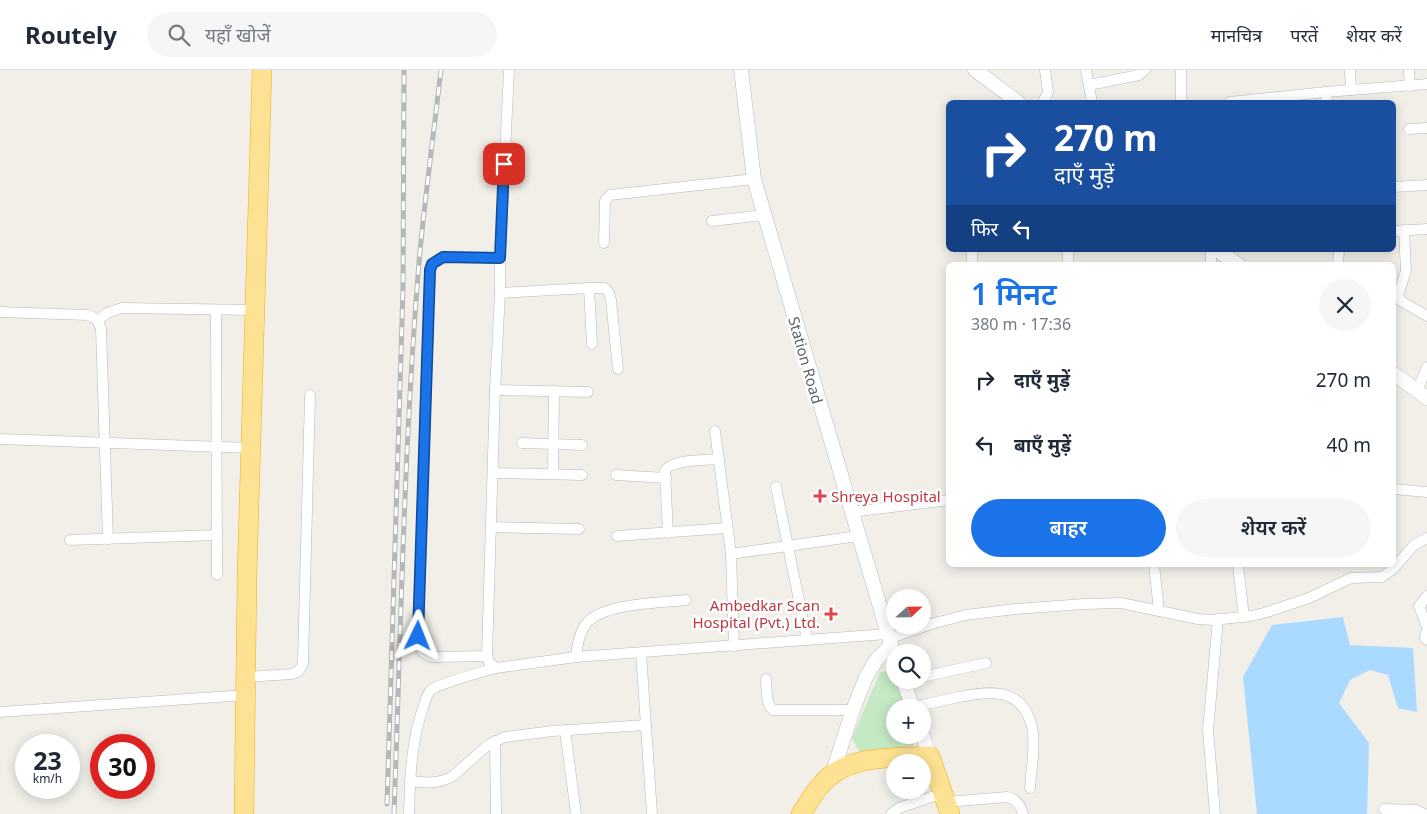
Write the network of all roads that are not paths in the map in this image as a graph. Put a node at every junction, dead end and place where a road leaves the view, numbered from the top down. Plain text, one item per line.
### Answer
1 (262, 70) edge
2 (509, 70) edge
3 (741, 70) edge
4 (976, 70) edge
5 (1045, 70) edge
6 (1086, 70) edge
7 (1145, 70) edge
8 (1181, 70) edge
9 (1350, 70) edge
10 (1409, 70) edge
11 (1427, 84) edge
12 (1089, 85) junction
13 (1410, 86) junction
14 (1351, 90) junction
15 (1327, 97) edge
16 (1015, 100) edge
17 (1044, 100) edge
18 (1092, 100) edge
19 (1182, 100) edge
20 (1268, 100) edge
21 (1427, 128) edge
22 (1409, 129) dead end
23 (754, 178) junction
24 (1427, 185) edge
25 (1396, 187) edge
26 (764, 216) junction
27 (712, 221) dead end
28 (1427, 229) edge
29 (1399, 230) edge
30 (604, 243) dead end
31 (1220, 252) edge
32 (500, 258) junction
33 (1235, 262) edge
34 (589, 288) junction
35 (500, 293) junction
36 (216, 310) junction
37 (255, 310) junction
38 (0, 312) edge
39 (1427, 316) edge
40 (98, 320) junction
41 (592, 344) dead end
42 (1427, 367) edge
43 (618, 369) dead end
44 (1396, 375) edge
45 (495, 390) junction
46 (554, 391) junction
47 (588, 392) dead end
48 (1422, 394) edge
49 (310, 395) dead end
50 (715, 431) dead end
51 (0, 439) edge
52 (105, 443) junction
53 (522, 443) dead end
54 (553, 444) junction
55 (582, 445) dead end
56 (216, 446) junction
57 (251, 448) junction
58 (718, 459) junction
59 (493, 473) junction
60 (553, 474) junction
61 (582, 475) dead end
62 (616, 476) dead end
63 (666, 478) junction
64 (776, 487) dead end
65 (1396, 489) edge
66 (1427, 492) edge
67 (946, 500) edge
68 (851, 512) junction
69 (491, 527) junction
70 (727, 528) junction
71 (579, 529) dead end
72 (668, 532) junction
73 (216, 535) junction
74 (617, 536) dead end
75 (858, 536) junction
76 (1427, 538) edge
77 (108, 539) junction
78 (70, 540) dead end
79 (787, 547) junction
80 (731, 554) junction
81 (1396, 564) edge
82 (1154, 567) edge
83 (1238, 567) edge
84 (1355, 567) edge
85 (1394, 567) edge
86 (217, 575) dead end
87 (1358, 576) junction
88 (1427, 596) edge
89 (686, 600) dead end
90 (1159, 611) junction
91 (1244, 617) junction
92 (1218, 619) junction
93 (1427, 628) edge
94 (807, 640) junction
95 (1427, 640) edge
96 (890, 644) edge
97 (734, 646) junction
98 (886, 649) edge
99 (641, 653) junction
100 (487, 656) junction
101 (576, 657) junction
102 (986, 663) dead end
103 (496, 668) junction
104 (931, 675) edge
105 (766, 679) dead end
106 (246, 686) junction
107 (931, 704) edge
108 (853, 710) junction
109 (0, 712) edge
110 (646, 725) junction
111 (566, 730) junction
112 (495, 741) junction
113 (886, 759) edge
114 (931, 759) edge
115 (832, 774) junction
116 (410, 781) junction
117 (1030, 788) dead end
118 (946, 803) edge
119 (1384, 809) dead end
120 (244, 814) edge
121 (409, 814) edge
122 (496, 814) edge
123 (576, 814) edge
124 (652, 814) edge
125 (801, 814) edge
126 (891, 814) edge
127 (1023, 814) edge
128 (1215, 814) edge
129 (1424, 814) edge

1 - 37 highway
2 - 32 street
3 - 23 street, Station Road
4 - 16 street
5 - 17 street
6 - 12 street
7 - 12 street
8 - 19 street
9 - 14 street
10 - 13 street
11 - 13 street
12 - 18 street
13 - 14 street
14 - 15 street
15 - 20 street
21 - 22 street
23 - 26 street, Station Road
23 - 30 street
24 - 25 street
26 - 27 street
26 - 68 street, Station Road
28 - 29 street
29 - 39 street
31 - 33 street
32 - 35 street
32 - 100 street
34 - 35 street
34 - 41 street
34 - 43 street
35 - 45 street
36 - 37 street
36 - 40 street
36 - 56 street
37 - 57 highway
38 - 40 street
40 - 52 street
42 - 48 street
44 - 48 street
45 - 46 street
45 - 59 street
46 - 47 street
46 - 54 street
49 - 106 street
50 - 58 street
51 - 52 street
52 - 56 street
52 - 77 street
53 - 54 street
54 - 55 street
54 - 60 street
56 - 57 street
56 - 73 street
57 - 106 highway
58 - 63 street
58 - 70 street
59 - 60 street
59 - 69 street
60 - 61 street
62 - 63 street
63 - 72 street
64 - 79 street
65 - 66 street
67 - 68 street
68 - 75 street, Station Road
69 - 71 street
69 - 100 street
70 - 72 street
70 - 80 street
72 - 74 street
73 - 77 street
73 - 86 street
75 - 79 street
75 - 96 street, Station Road
76 - 81 street
77 - 78 street
79 - 80 street
79 - 94 street
80 - 97 street
82 - 90 street
83 - 91 street
84 - 87 street
85 - 87 street
87 - 91 street
88 - 93 street
89 - 101 street
90 - 92 street
90 - 96 street
91 - 92 street
92 - 128 street
93 - 95 street
94 - 96 street
94 - 97 street
97 - 99 street
98 - 108 street
99 - 101 street
99 - 110 street
100 - 103 street
101 - 103 street
102 - 104 street
103 - 116 street
105 - 108 street
106 - 109 street
106 - 120 highway
107 - 117 street
108 - 115 street
110 - 111 street
110 - 124 street
111 - 112 street
111 - 123 street
112 - 116 street
112 - 122 street
113 - 115 highway
114 - 118 highway
115 - 125 highway
116 - 121 street
118 - 126 street
118 - 127 street
119 - 129 street

